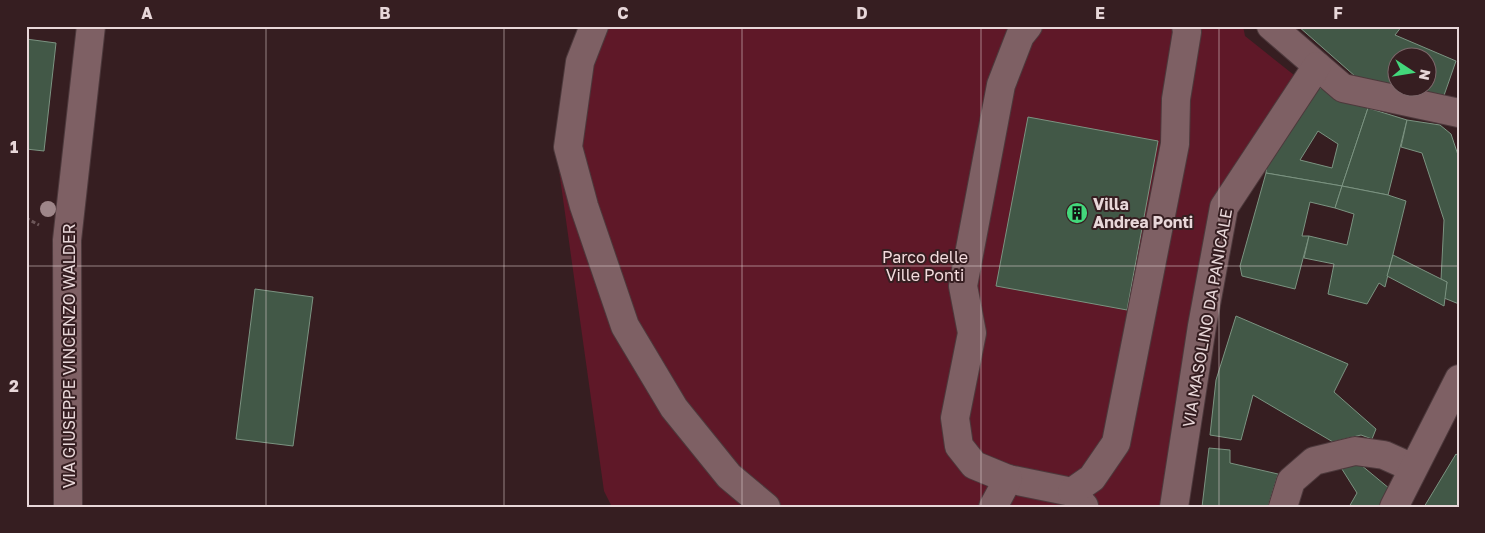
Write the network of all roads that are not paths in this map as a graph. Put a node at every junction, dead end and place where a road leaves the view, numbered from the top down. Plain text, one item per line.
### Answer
1 (91, 26) edge
2 (594, 26) edge
3 (1186, 26) edge
4 (1271, 26) edge
5 (1023, 30) edge
6 (1317, 66) junction
7 (1458, 119) edge
8 (1459, 379) edge
9 (1413, 468) junction
10 (1008, 480) junction
11 (1078, 499) edge
12 (68, 507) edge
13 (766, 507) edge
14 (993, 507) edge
15 (1174, 507) edge
16 (1283, 507) edge
17 (1394, 507) edge

1 - 12 street, VIA GIUSEPPE VINCENZO WALDER
2 - 13 street
3 - 11 street
4 - 6 street
5 - 10 street
6 - 7 street
6 - 15 street, VIA MASOLINO DA PANICALE
8 - 9 street
9 - 16 street
9 - 17 street
10 - 11 street
10 - 14 street

